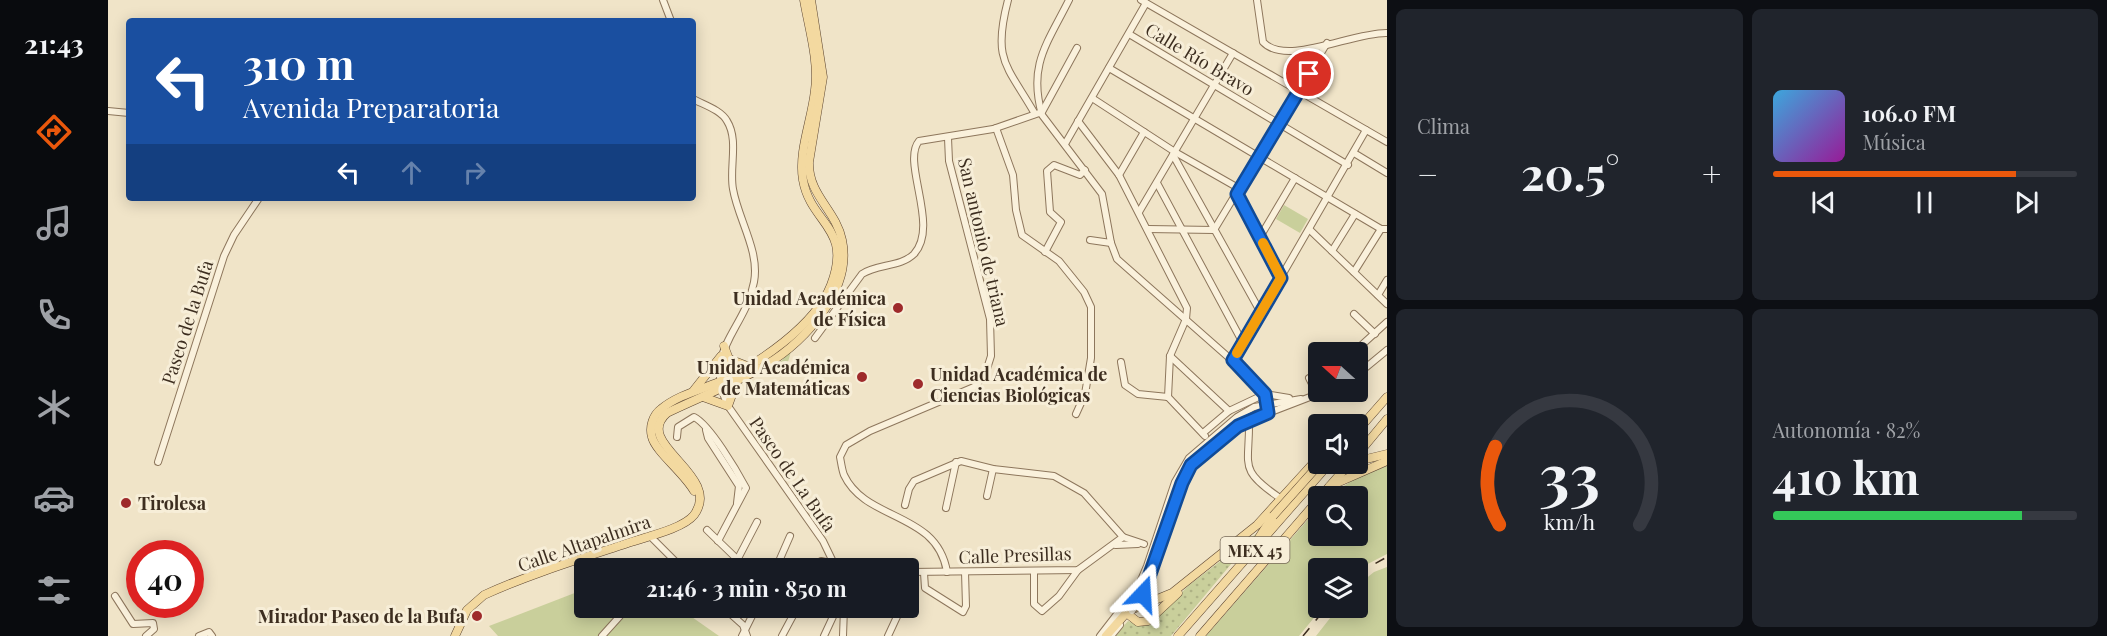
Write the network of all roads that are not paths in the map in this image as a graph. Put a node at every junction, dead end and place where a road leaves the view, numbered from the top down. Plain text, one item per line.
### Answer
1 (663, 0) edge
2 (804, 0) edge
3 (812, 0) edge
4 (1008, 0) edge
5 (1069, 0) edge
6 (1257, 0) edge
7 (1143, 2) edge
8 (670, 18) edge
9 (1387, 33) edge
10 (1129, 34) junction
11 (1328, 43) junction
12 (1077, 48) dead end
13 (1233, 53) junction
14 (1109, 68) junction
15 (1215, 86) junction
16 (1299, 91) junction
17 (1092, 98) junction
18 (696, 101) edge
19 (108, 111) edge
20 (126, 113) edge
21 (1038, 113) junction
22 (1195, 119) junction
23 (1078, 121) junction
24 (1280, 124) junction
25 (996, 128) junction
26 (1366, 130) junction
27 (1144, 132) junction
28 (948, 138) junction
29 (1387, 142) edge
30 (1065, 144) junction
31 (1174, 153) junction
32 (1354, 153) junction
33 (1259, 158) junction
34 (1348, 165) junction
35 (1085, 170) junction
36 (1387, 173) edge
37 (1119, 175) junction
38 (1295, 178) junction
39 (1156, 183) junction
40 (1238, 192) junction
41 (1328, 198) junction
42 (257, 201) edge
43 (1139, 212) junction
44 (1355, 214) junction
45 (1148, 229) junction
46 (1384, 229) edge
47 (1182, 230) junction
48 (1214, 230) junction
49 (1310, 230) junction
50 (1260, 237) junction
51 (1090, 240) dead end
52 (1111, 243) junction
53 (1332, 251) junction
54 (1045, 252) junction
55 (1354, 272) junction
56 (1281, 278) junction
57 (1387, 280) edge
58 (1378, 294) junction
59 (1387, 304) edge
60 (1261, 313) junction
61 (1354, 314) dead end
62 (1186, 319) junction
63 (1387, 322) edge
64 (1375, 334) junction
65 (815, 338) dead end
66 (1366, 342) edge
67 (1243, 343) junction
68 (724, 346) junction
69 (1387, 350) edge
70 (721, 356) junction
71 (1170, 356) junction
72 (1233, 360) junction
73 (1121, 362) dead end
74 (749, 366) junction
75 (1368, 366) edge
76 (738, 380) junction
77 (720, 385) junction
78 (689, 393) junction
79 (1265, 394) junction
80 (700, 397) junction
81 (1168, 397) junction
82 (1308, 397) edge
83 (1387, 397) edge
84 (1292, 399) junction
85 (1301, 399) junction
86 (1266, 404) junction
87 (728, 406) junction
88 (1228, 411) junction
89 (1268, 413) junction
90 (1076, 414) dead end
91 (1368, 418) edge
92 (1387, 419) edge
93 (1249, 420) junction
94 (1203, 433) junction
95 (677, 436) dead end
96 (1209, 441) junction
97 (1368, 442) edge
98 (1387, 454) edge
99 (1368, 458) edge
100 (1387, 461) edge
101 (158, 462) dead end
102 (956, 462) junction
103 (1308, 469) edge
104 (993, 470) junction
105 (1311, 474) edge
106 (1320, 474) edge
107 (1340, 474) edge
108 (1330, 486) joint
109 (987, 496) dead end
110 (1280, 498) junction
111 (699, 503) junction
112 (905, 505) dead end
113 (946, 508) dead end
114 (1308, 512) edge
115 (1273, 516) junction
116 (757, 522) dead end
117 (1257, 525) junction
118 (707, 530) dead end
119 (650, 536) junction
120 (790, 536) dead end
121 (1123, 537) junction
122 (718, 541) junction
123 (1144, 544) junction
124 (1115, 545) junction
125 (1157, 546) junction
126 (672, 558) edge
127 (736, 558) edge
128 (739, 558) edge
129 (780, 558) edge
130 (831, 558) edge
131 (1244, 562) junction
132 (1078, 570) junction
133 (946, 572) junction
134 (965, 572) junction
135 (1034, 572) junction
136 (919, 573) edge
137 (924, 573) junction
138 (1191, 579) junction
139 (115, 596) dead end
140 (1129, 616) junction
141 (618, 618) edge
142 (732, 618) edge
143 (752, 618) edge
144 (792, 618) edge
145 (832, 618) edge
146 (844, 618) edge
147 (896, 618) edge
148 (745, 634) edge
149 (146, 636) edge
150 (199, 636) edge
151 (212, 636) edge
152 (455, 636) edge
153 (602, 636) edge
154 (782, 636) edge
155 (824, 636) edge
156 (843, 636) edge
157 (888, 636) edge
158 (1100, 636) edge
159 (1106, 636) edge
160 (1111, 636) edge
161 (1178, 636) edge
162 (1200, 636) edge

1 - 8 street
2 - 74 main road
3 - 76 main road
4 - 21 street
5 - 21 street
6 - 11 street
7 - 10 street
7 - 13 street
9 - 11 street
10 - 14 street
10 - 15 street, Calle Río Bravo
11 - 16 street
12 - 21 street
13 - 15 street
13 - 16 street
14 - 17 street
14 - 22 street
15 - 22 street
15 - 24 street, Calle Río Bravo
16 - 24 street
16 - 26 street
17 - 23 street
17 - 27 street
18 - 68 street
19 - 20 street
21 - 25 street
21 - 30 street
22 - 31 street
22 - 33 street
23 - 30 street
23 - 37 street
24 - 33 street
24 - 34 street, Calle Río Bravo
25 - 28 street
25 - 54 street
26 - 29 street
26 - 32 street
27 - 31 street
27 - 37 street
28 - 65 street
28 - 133 street, San antonio de triana
30 - 35 street
31 - 39 street
31 - 40 street
31 - 48 street
32 - 34 street
32 - 36 street
33 - 38 street
33 - 40 street
34 - 41 street
35 - 52 street
35 - 54 street
37 - 43 street
38 - 41 street
38 - 50 street
39 - 43 street
39 - 47 street
40 - 48 street
40 - 50 street
41 - 44 street
41 - 49 street
42 - 101 street, Paseo de la Bufa
43 - 45 street
44 - 46 street
44 - 53 street
45 - 47 street
45 - 62 street
46 - 55 street
47 - 48 street
47 - 67 street
48 - 60 street
49 - 53 street
49 - 56 street
50 - 56 street
51 - 52 street
52 - 62 street
53 - 55 street
54 - 90 street
55 - 58 street
56 - 60 street
57 - 58 street
58 - 59 street
60 - 67 street
61 - 64 street
62 - 71 street
62 - 72 street
63 - 64 street
64 - 66 street
67 - 72 street
68 - 70 street
68 - 74 main road
69 - 75 street
70 - 77 street
70 - 78 main road
71 - 81 street
71 - 88 street
72 - 79 street
73 - 81 street
74 - 77 main road
76 - 77 main road
76 - 87 main road
77 - 78 main road
77 - 80 main road
77 - 87 street, Paseo de La Bufa
78 - 111 main road
79 - 84 street
79 - 86 street
79 - 88 street
80 - 87 main road
80 - 111 main road
81 - 94 street
82 - 85 street
83 - 91 main road
84 - 85 street
84 - 86 street
85 - 89 street
86 - 89 street
86 - 96 street
87 - 130 street, Paseo de La Bufa
88 - 94 street
89 - 93 street
92 - 97 main road
93 - 110 street
93 - 125 street
94 - 96 street
95 - 122 street
96 - 125 street
98 - 99 main road
100 - 108 main road
102 - 104 street
102 - 112 street
102 - 113 street
103 - 110 main road
104 - 109 street
104 - 121 street
105 - 115 main road, bridge
106 - 131 main road, MEX 45
107 - 108 main road, MEX 45
110 - 117 main road
111 - 119 main road, Calle Altapalmira
114 - 162 main road, MEX 45
115 - 117 main road
115 - 131 main road
116 - 128 street
117 - 138 main road
118 - 122 street
119 - 126 street
119 - 152 main road, Calle Altapalmira
120 - 129 street
121 - 123 street
121 - 124 street, Calle Presillas
122 - 127 street
123 - 124 street
123 - 125 street
124 - 132 street, Calle Presillas
125 - 140 street, bridge
125 - 158 street
131 - 161 main road, MEX 45
132 - 135 street, Calle Presillas
132 - 135 street
133 - 134 street, Calle Presillas
133 - 137 street, Calle Presillas
134 - 135 street, Calle Presillas
134 - 137 street
136 - 137 street, Calle Presillas
138 - 140 main road
138 - 159 main road
139 - 149 street
140 - 160 street
141 - 153 street
142 - 148 street
143 - 148 street
144 - 154 street
145 - 155 street
146 - 156 street
147 - 157 street
150 - 151 street

